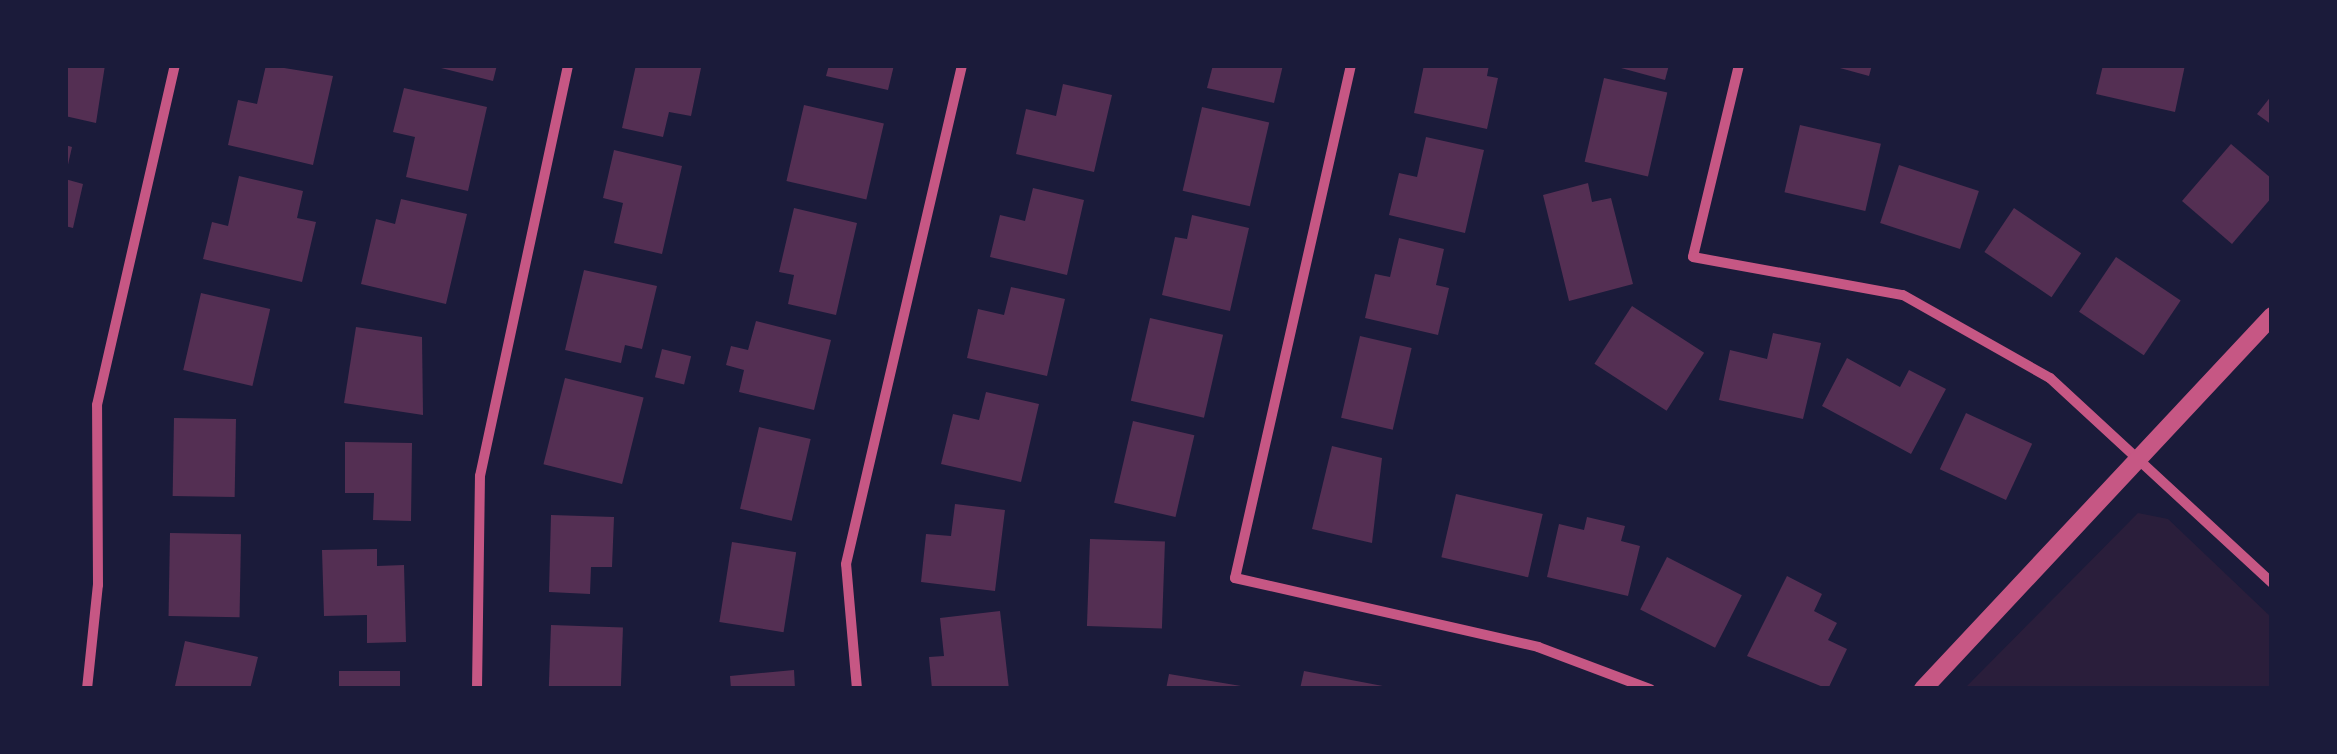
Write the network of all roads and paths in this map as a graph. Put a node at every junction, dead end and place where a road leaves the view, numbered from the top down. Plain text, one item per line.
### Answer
1 (175, 65) edge
2 (568, 65) edge
3 (962, 65) edge
4 (1351, 65) edge
5 (1739, 65) edge
6 (2272, 316) edge
7 (2140, 458) junction
8 (2272, 584) edge
9 (87, 689) edge
10 (478, 689) edge
11 (856, 689) edge
12 (1650, 689) edge
13 (1923, 689) edge

1 - 9 street
2 - 10 street
3 - 11 street
4 - 12 street
5 - 7 street
6 - 7 street
7 - 8 street
7 - 13 street

